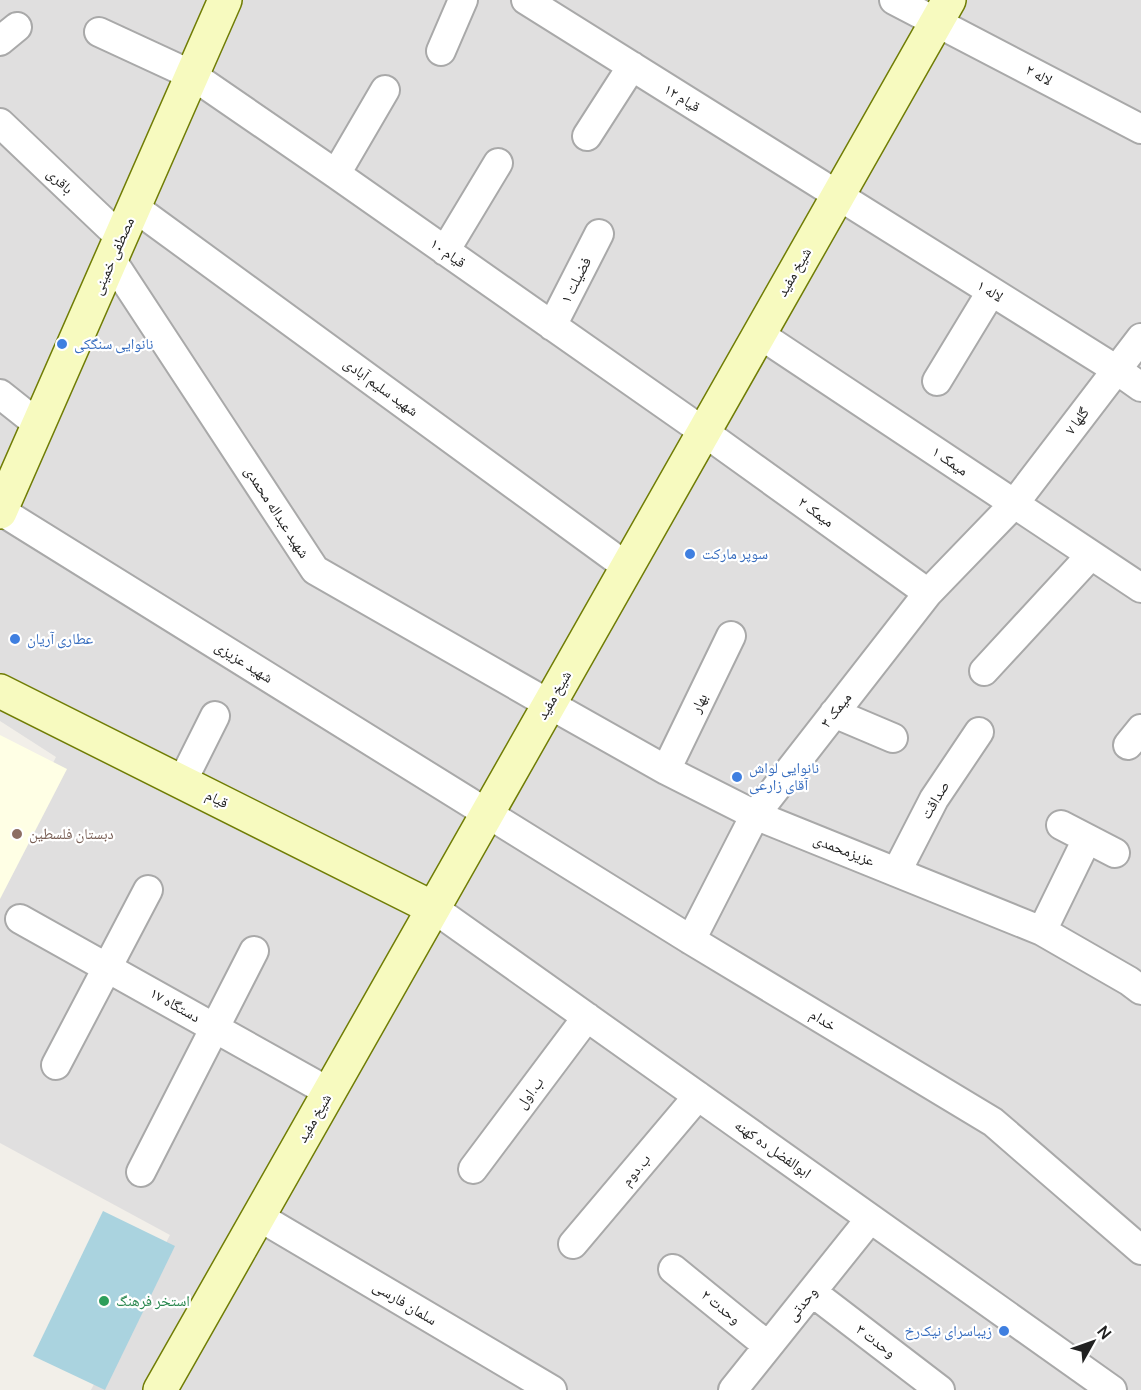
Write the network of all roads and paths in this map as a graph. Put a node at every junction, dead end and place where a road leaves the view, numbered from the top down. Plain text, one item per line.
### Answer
1 (463, 0) edge
2 (526, 0) edge
3 (894, 0) edge
4 (216, 3) edge
5 (943, 10) edge
6 (99, 32) dead end
7 (441, 51) dead end
8 (632, 66) junction
9 (192, 75) junction
10 (385, 90) dead end
11 (0, 123) edge
12 (1141, 129) edge
13 (587, 136) dead end
14 (498, 163) dead end
15 (336, 174) junction
16 (838, 195) junction
17 (134, 207) junction
18 (599, 234) dead end
19 (116, 249) junction
20 (445, 251) junction
21 (991, 292) junction
22 (552, 326) junction
23 (759, 334) junction
24 (1141, 338) edge
25 (1117, 370) junction
26 (937, 381) dead end
27 (1141, 387) edge
28 (0, 394) edge
29 (39, 425) junction
30 (704, 432) junction
31 (1014, 504) junction
32 (0, 511) edge
33 (1091, 555) junction
34 (627, 567) junction
35 (1141, 588) edge
36 (928, 593) junction
37 (731, 636) dead end
38 (984, 671) dead end
39 (0, 691) edge
40 (549, 705) junction
41 (834, 713) junction
42 (215, 716) dead end
43 (980, 732) dead end
44 (893, 738) dead end
45 (666, 770) junction
46 (182, 782) junction
47 (487, 814) junction
48 (755, 815) junction
49 (1061, 825) dead end
50 (1087, 839) junction
51 (1115, 853) dead end
52 (897, 871) junction
53 (148, 890) dead end
54 (433, 908) junction
55 (20, 919) dead end
56 (1042, 931) junction
57 (691, 940) junction
58 (254, 951) dead end
59 (108, 967) junction
60 (1137, 977) edge
61 (587, 1017) junction
62 (215, 1028) junction
63 (56, 1065) dead end
64 (329, 1092) junction
65 (698, 1096) junction
66 (473, 1169) dead end
67 (141, 1172) dead end
68 (258, 1216) junction
69 (870, 1218) junction
70 (573, 1244) dead end
71 (1141, 1250) edge
72 (673, 1269) dead end
73 (812, 1292) junction
74 (768, 1346) junction
75 (160, 1390) edge
76 (552, 1390) edge
77 (734, 1390) edge
78 (940, 1390) edge
79 (1112, 1390) edge

1 - 7 street
2 - 8 street, قیام ۱۲
3 - 5 street, لاله ۲
4 - 9 street, مصطفی خمینی
5 - 12 street, لاله ۲
5 - 16 street, شیخ مفید
6 - 9 street, قیام ۱۰
8 - 13 street
8 - 16 street, قیام ۱۲
9 - 15 street, قیام ۱۰
9 - 17 street, مصطفی خمینی
10 - 15 street
11 - 19 street, باقری
14 - 20 street
15 - 20 street, قیام ۱۰
16 - 21 street, لاله ۱
16 - 23 street, شیخ مفید
17 - 19 street, مصطفی خمینی
17 - 34 street, شهید سلیم آبادی
18 - 22 street, فضیلت ۱
19 - 29 street, مصطفی خمینی
19 - 40 street, شهید عبداله محمدی
20 - 22 street, قیام ۱۰
21 - 25 street, لاله ۱
21 - 26 street
22 - 30 street, قیام ۱۰
23 - 30 street, شیخ مفید
23 - 31 street, میمک ۱
24 - 25 street, گلها ۷
25 - 27 street, لاله ۱
25 - 31 street, گلها ۷
28 - 29 street
29 - 32 street, مصطفی خمینی
30 - 34 street, شیخ مفید
30 - 36 street, میمک ۲
31 - 33 street, میمک ۱
31 - 36 street, میمک ۳
32 - 47 street, شهید عزیزی
33 - 35 street, میمک ۱
33 - 38 street
34 - 40 street, شیخ مفید
36 - 41 street, میمک ۳
37 - 45 street, بهار
39 - 46 street, قیام
40 - 45 street, عزیزمحمدی
40 - 47 street, شیخ مفید
41 - 44 street
41 - 48 street, میمک ۳
42 - 46 street
43 - 52 street, صداقت
45 - 48 street, عزیزمحمدی
46 - 54 street, قیام
47 - 54 street, شیخ مفید
47 - 57 street, خدام
48 - 52 street, عزیزمحمدی
48 - 57 street, میمک ۳
49 - 50 street
50 - 51 street
50 - 56 street
52 - 56 street, عزیزمحمدی
53 - 59 street
54 - 61 street, ابوالفضل ده کهنه
54 - 64 street, شیخ مفید
55 - 59 street, ۱۷ دستگاه
56 - 60 street, عزیزمحمدی
57 - 71 street, خدام
58 - 62 street
59 - 62 street, ۱۷ دستگاه
59 - 63 street
61 - 65 street, ابوالفضل ده کهنه
61 - 66 street, ب.اول
62 - 64 street, ۱۷ دستگاه
62 - 67 street
64 - 68 street, شیخ مفید
65 - 69 street, ابوالفضل ده کهنه
65 - 70 street, ب.دوم
68 - 75 street, شیخ مفید
68 - 76 street, سلمان فارسی
69 - 73 street, وحدتی
69 - 79 street, ابوالفضل ده کهنه
72 - 74 street, وحدت ۲
73 - 74 street, وحدتی
73 - 78 street, وحدت ۳
74 - 77 street, وحدتی

